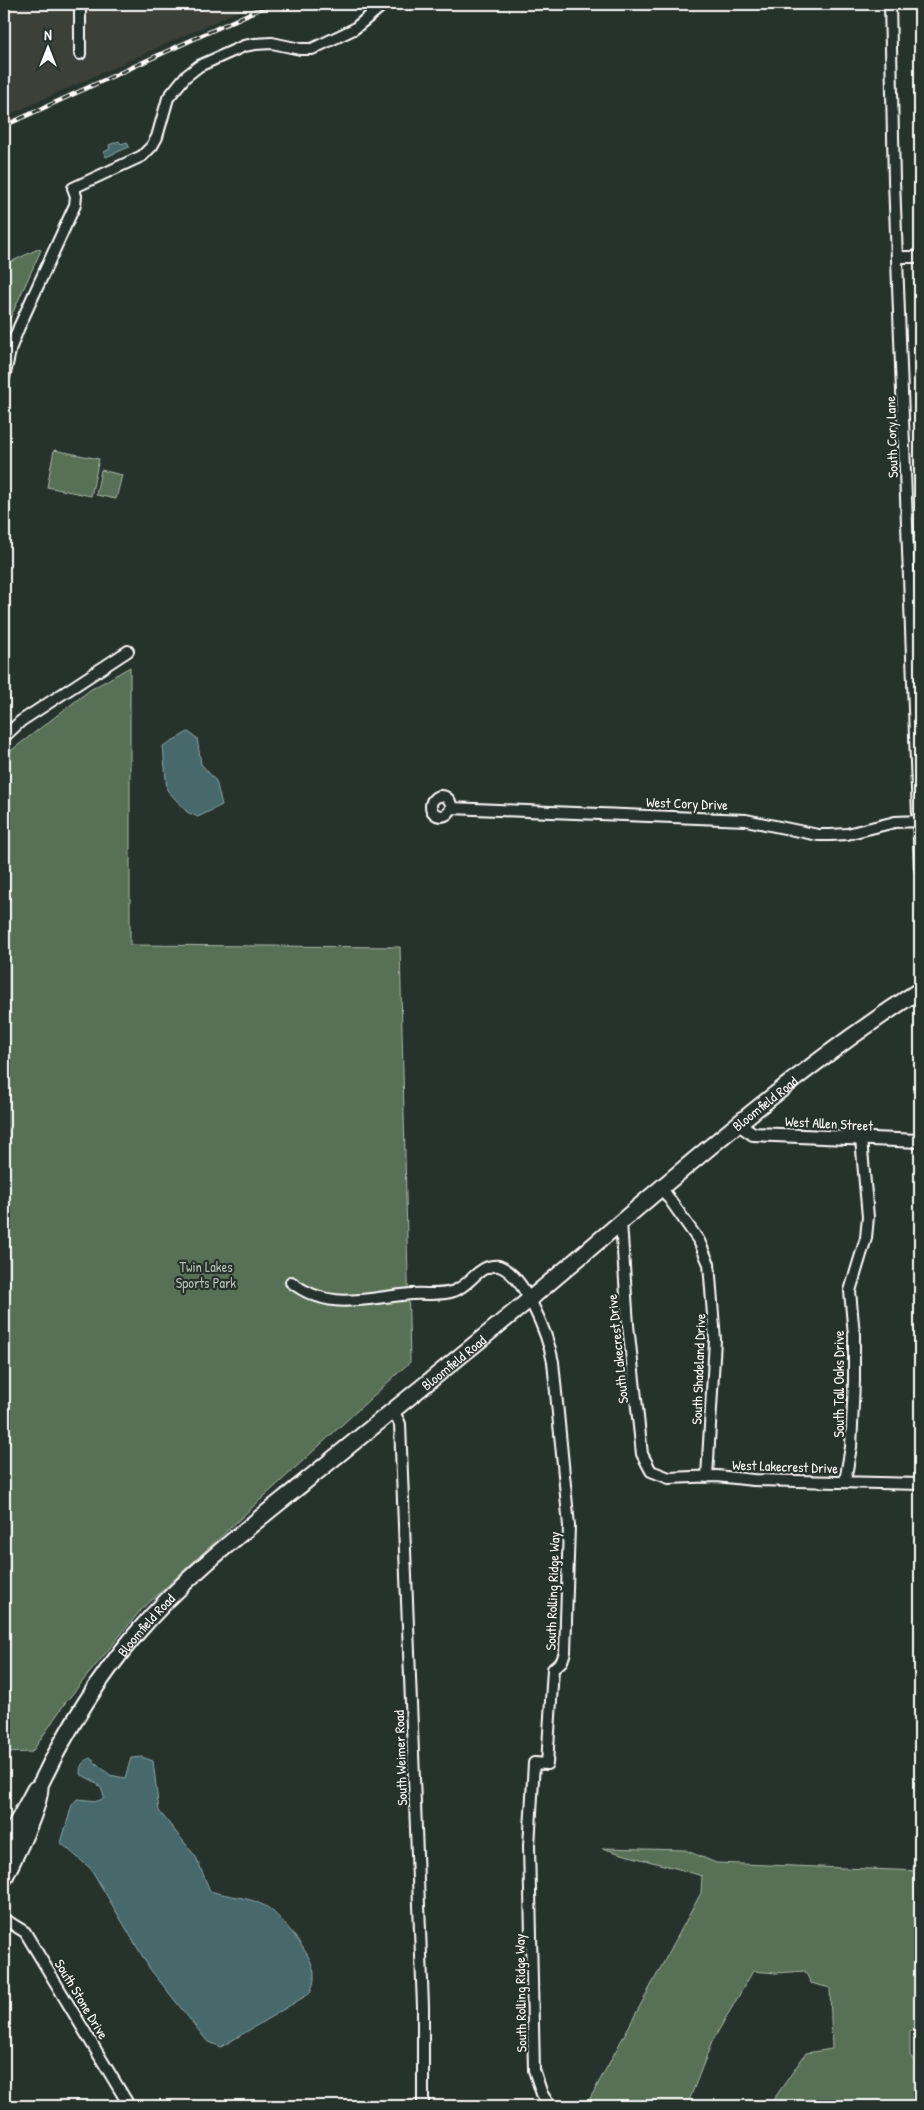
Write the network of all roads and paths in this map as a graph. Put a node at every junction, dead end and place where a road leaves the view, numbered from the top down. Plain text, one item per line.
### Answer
1 (80, 4) edge
2 (384, 4) edge
3 (890, 4) edge
4 (80, 54) dead end
5 (898, 257) junction
6 (920, 257) edge
7 (4, 378) edge
8 (128, 651) dead end
9 (4, 737) edge
10 (450, 808) dead end
11 (919, 821) junction
12 (920, 868) edge
13 (920, 990) edge
14 (739, 1124) junction
15 (861, 1139) junction
16 (920, 1142) edge
17 (661, 1186) junction
18 (621, 1222) junction
19 (291, 1282) dead end
20 (529, 1300) junction
21 (393, 1410) junction
22 (651, 1471) joint
23 (707, 1477) junction
24 (845, 1481) junction
25 (920, 1484) edge
26 (40, 1785) junction
27 (4, 1847) edge
28 (4, 1879) edge
29 (4, 1919) edge
30 (127, 2102) dead end
31 (423, 2106) edge
32 (550, 2106) edge

1 - 4 street
2 - 7 street
3 - 5 street, South Cory Lane
5 - 6 street
5 - 11 street, South Cory Lane
8 - 9 street
10 - 11 street, West Cory Drive
11 - 12 street, South Cory Lane
13 - 14 main road, Bloomfield Road
14 - 15 street, West Allen Street
14 - 17 main road, Bloomfield Road
15 - 16 street, West Allen Street
15 - 24 street, South Tall Oaks Drive
17 - 18 main road, Bloomfield Road
17 - 23 street, South Shadeland Drive
18 - 20 main road, Bloomfield Road
18 - 22 street, South Lakecrest Drive
19 - 20 street
20 - 21 main road, Bloomfield Road
20 - 32 street, South Rolling Ridge Way
21 - 26 main road, Bloomfield Road
21 - 31 street, South Weimer Road
22 - 23 street, West Lakecrest Drive
23 - 24 street, West Lakecrest Drive
24 - 25 street, West Lakecrest Drive
26 - 27 main road, Bloomfield Road
26 - 28 main road, Bloomfield Road
29 - 30 street, South Stone Drive

